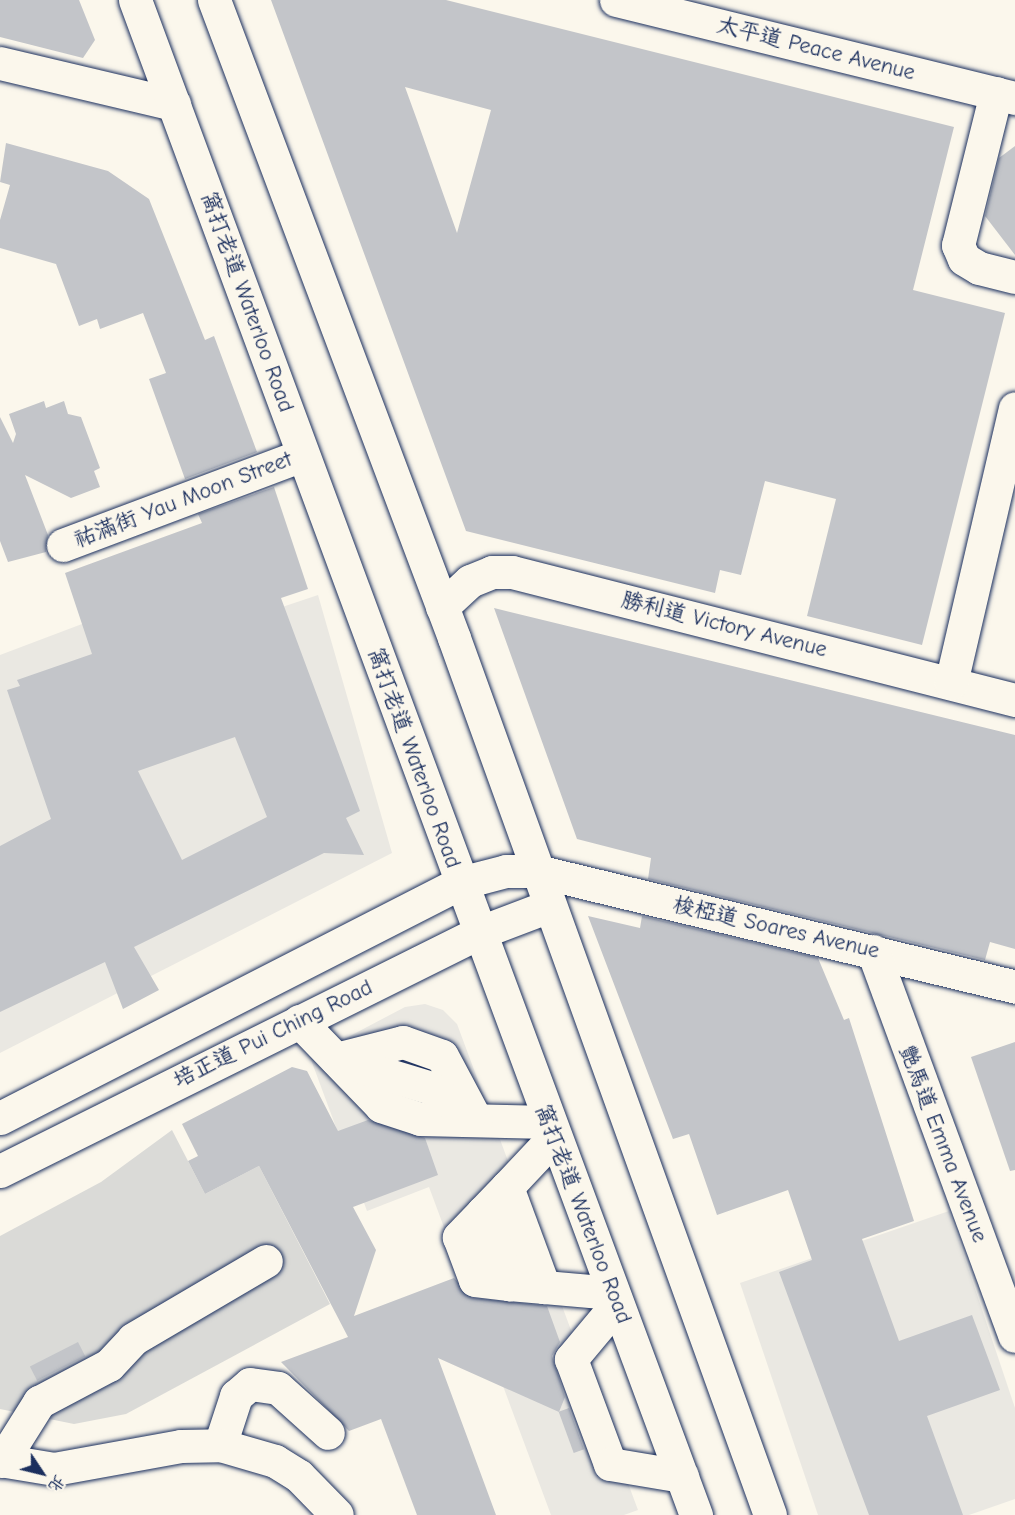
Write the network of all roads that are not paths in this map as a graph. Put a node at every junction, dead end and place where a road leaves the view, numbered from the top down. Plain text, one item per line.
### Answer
1 (135, 0) edge
2 (214, 0) edge
3 (616, 0) edge
4 (0, 63) edge
5 (1005, 96) edge
6 (174, 104) junction
7 (1015, 277) edge
8 (1015, 408) edge
9 (303, 455) junction
10 (63, 545) dead end
11 (442, 607) junction
12 (951, 682) junction
13 (1015, 700) edge
14 (537, 871) junction
15 (460, 884) junction
16 (549, 906) junction
17 (478, 933) junction
18 (873, 951) junction
19 (1015, 987) edge
20 (299, 1021) junction
21 (336, 1059) junction
22 (0, 1118) edge
23 (476, 1120) junction
24 (551, 1129) junction
25 (0, 1171) edge
26 (507, 1187) junction
27 (266, 1261) dead end
28 (544, 1287) junction
29 (615, 1298) junction
30 (1015, 1336) edge
31 (328, 1433) dead end
32 (220, 1445) junction
33 (1, 1461) edge
34 (682, 1476) junction
35 (337, 1515) edge
36 (696, 1515) edge
37 (770, 1515) edge

1 - 6 main road, 窩打老道 Waterloo Road
2 - 11 main road
3 - 5 main road, 太平道 Peace Avenue
4 - 6 main road
5 - 7 main road
6 - 9 main road, 窩打老道 Waterloo Road
8 - 12 main road
9 - 10 main road, 祐滿街 Yau Moon Street
9 - 15 main road, 窩打老道 Waterloo Road
11 - 12 main road, 勝利道 Victory Avenue
11 - 14 main road
12 - 13 main road, 勝利道 Victory Avenue
14 - 15 main road, 培正道 Pui Ching Road
14 - 16 main road
14 - 18 main road, 梭椏道 Soares Avenue
15 - 17 main road, 窩打老道 Waterloo Road
15 - 22 main road, 培正道 Pui Ching Road
16 - 17 main road, 培正道 Pui Ching Road
16 - 37 main road
17 - 20 main road, 培正道 Pui Ching Road
17 - 24 main road, 窩打老道 Waterloo Road
18 - 19 main road, 梭椏道 Soares Avenue
18 - 30 main road, 艷馬道 Emma Avenue
20 - 21 main road
20 - 25 main road, 培正道 Pui Ching Road
21 - 23 main road
21 - 23 main road
23 - 24 main road
24 - 26 main road
24 - 29 main road, 窩打老道 Waterloo Road
26 - 28 main road
26 - 28 main road
27 - 33 main road
28 - 29 main road
29 - 34 main road, 窩打老道 Waterloo Road
29 - 34 main road
31 - 32 main road
32 - 33 main road
32 - 35 main road
34 - 36 main road, 窩打老道 Waterloo Road

